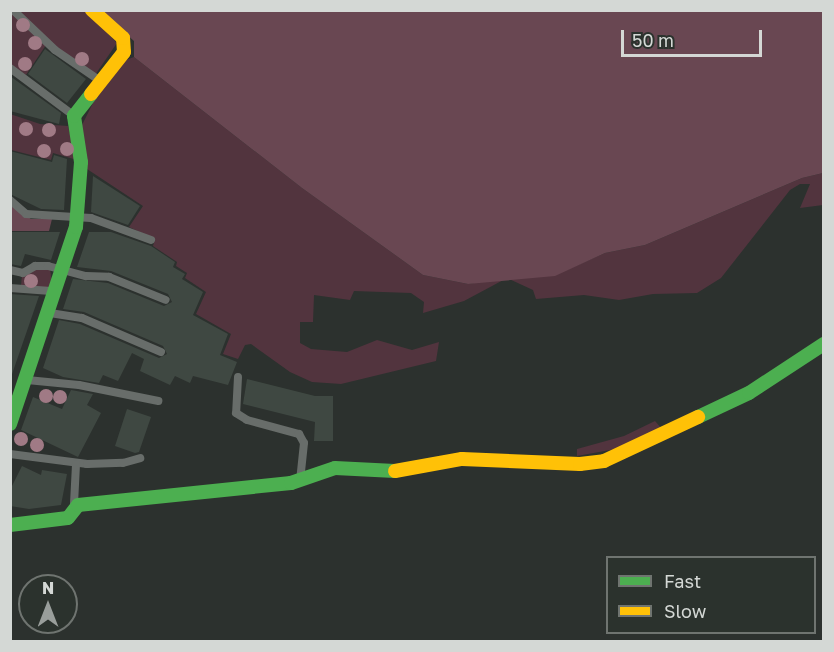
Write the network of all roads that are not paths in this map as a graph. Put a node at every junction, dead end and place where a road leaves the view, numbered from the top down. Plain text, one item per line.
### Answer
1 (13, 10) edge
2 (92, 10) edge
3 (10, 68) edge
4 (101, 81) junction
5 (74, 117) junction
6 (10, 200) edge
7 (77, 216) junction
8 (151, 240) dead end
9 (10, 270) edge
10 (63, 270) junction
11 (10, 288) edge
12 (56, 292) junction
13 (166, 300) dead end
14 (49, 313) junction
15 (824, 344) edge
16 (161, 352) dead end
17 (238, 377) dead end
18 (25, 379) junction
19 (158, 402) dead end
20 (10, 424) edge
21 (10, 454) edge
22 (140, 458) dead end
23 (76, 464) junction
24 (298, 479) junction
25 (74, 507) junction
26 (10, 525) edge

1 - 4 lane
2 - 4 street
3 - 5 lane
4 - 5 street
5 - 7 street
6 - 7 lane
7 - 8 lane
7 - 10 street
9 - 10 lane
10 - 12 street
10 - 13 lane
11 - 12 lane
12 - 14 street
14 - 16 lane
14 - 18 street
15 - 24 street
17 - 24 lane
18 - 19 lane
18 - 20 street
21 - 23 lane
22 - 23 lane
23 - 25 lane
24 - 25 street
25 - 26 street

